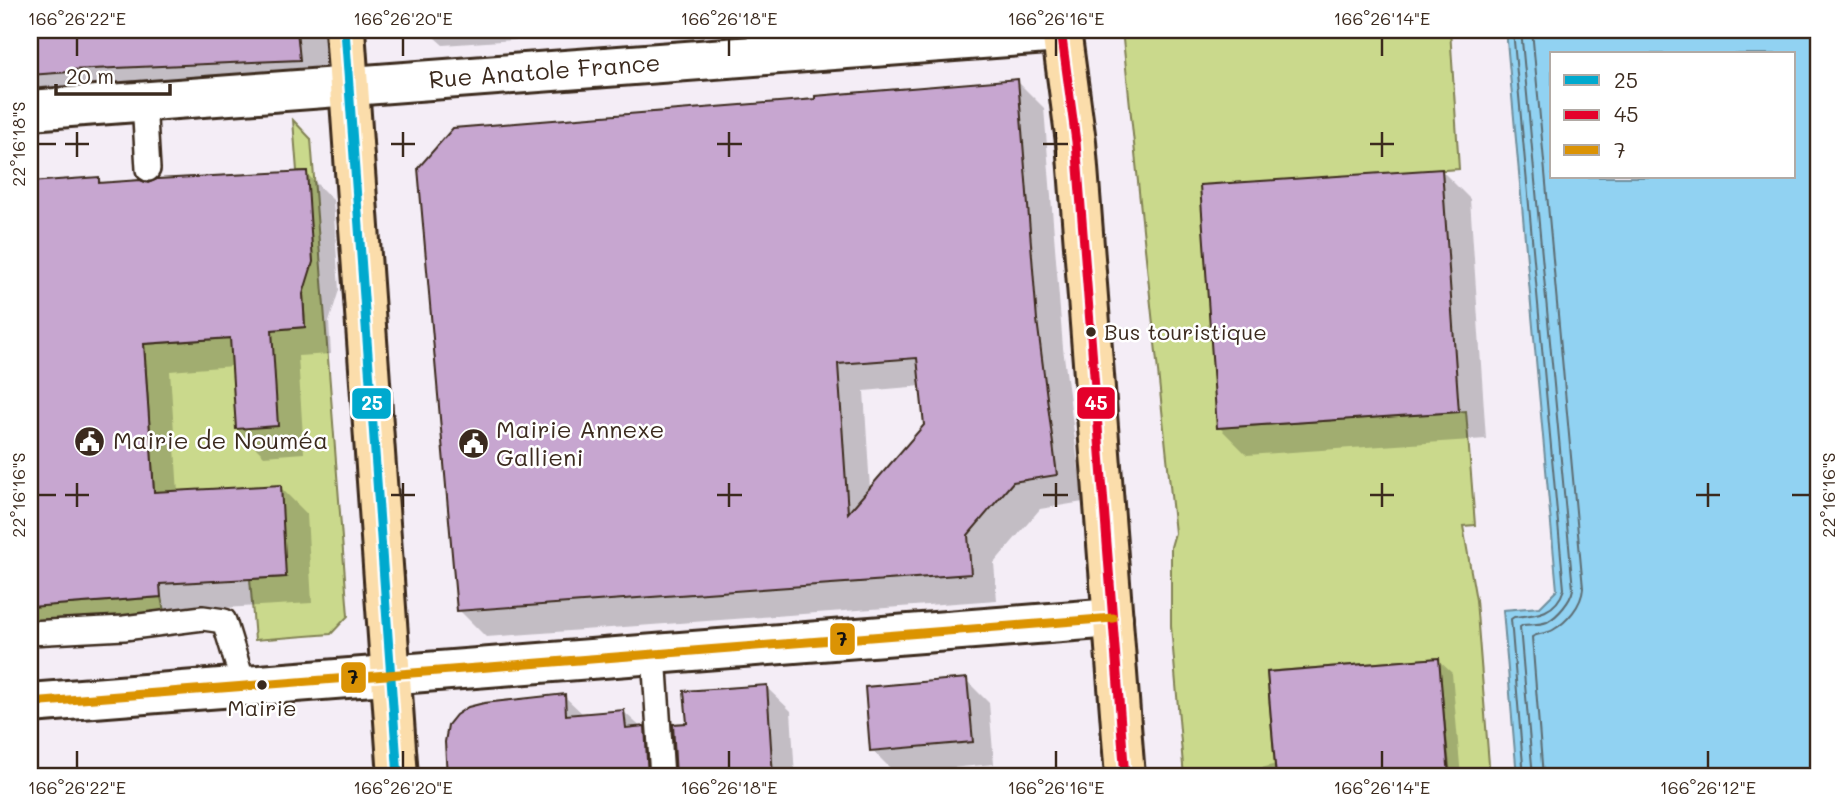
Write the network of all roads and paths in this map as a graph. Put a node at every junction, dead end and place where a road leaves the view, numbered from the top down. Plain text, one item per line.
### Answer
1 (345, 30) edge
2 (1061, 31) edge
3 (349, 86) junction
4 (144, 102) junction
5 (30, 110) edge
6 (148, 169) dead end
7 (1113, 618) junction
8 (30, 634) edge
9 (654, 654) junction
10 (391, 675) junction
11 (244, 686) junction
12 (30, 703) edge
13 (398, 777) edge
14 (663, 777) edge
15 (1125, 777) edge

1 - 3 main road
2 - 3 street, Rue Anatole France
2 - 7 main road
3 - 4 street, Rue Anatole France
3 - 10 main road
4 - 5 street, Rue Anatole France
4 - 6 lane
7 - 9 street
7 - 15 main road
8 - 11 lane
9 - 10 street
9 - 14 lane
10 - 11 street
10 - 13 main road
11 - 12 street

